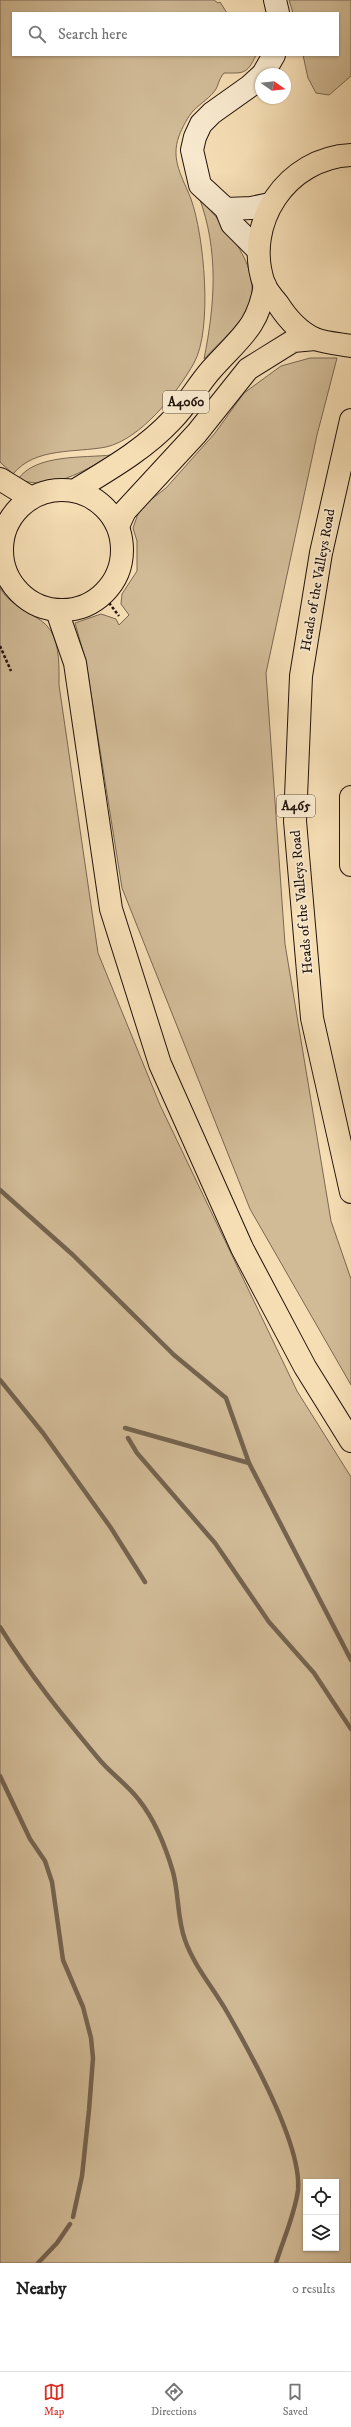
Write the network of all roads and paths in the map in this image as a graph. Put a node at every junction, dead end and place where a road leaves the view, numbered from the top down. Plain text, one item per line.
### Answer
1 (275, 0) edge
2 (278, 12) edge
3 (273, 56) edge
4 (267, 68) edge
5 (255, 81) edge
6 (351, 139) edge
7 (351, 155) edge
8 (328, 159) junction
9 (270, 204) junction
10 (226, 209) junction
11 (258, 250) junction
12 (265, 285) junction
13 (315, 339) junction
14 (351, 346) edge
15 (351, 420) edge
16 (0, 479) edge
17 (74, 491) junction
18 (31, 498) junction
19 (118, 526) junction
20 (1, 544) edge
21 (103, 595) junction
22 (57, 611) junction
23 (119, 616) dead end
24 (0, 646) edge
25 (11, 671) dead end
26 (351, 797) edge
27 (351, 865) edge
28 (351, 1192) edge
29 (351, 1441) edge

1 - 2 street
3 - 4 street
5 - 10 street
6 - 8 highway
7 - 8 highway
8 - 9 highway
9 - 10 street
9 - 11 highway
10 - 11 street
11 - 12 highway
12 - 13 highway
12 - 17 highway, A4060
13 - 14 highway
13 - 19 highway, A4060
15 - 28 highway, Heads of the Valleys Road / A465
16 - 18 highway
17 - 18 highway
17 - 19 highway
18 - 20 highway
19 - 21 highway
20 - 22 highway
21 - 22 highway
21 - 23 path
22 - 29 highway
24 - 25 path
26 - 27 highway

